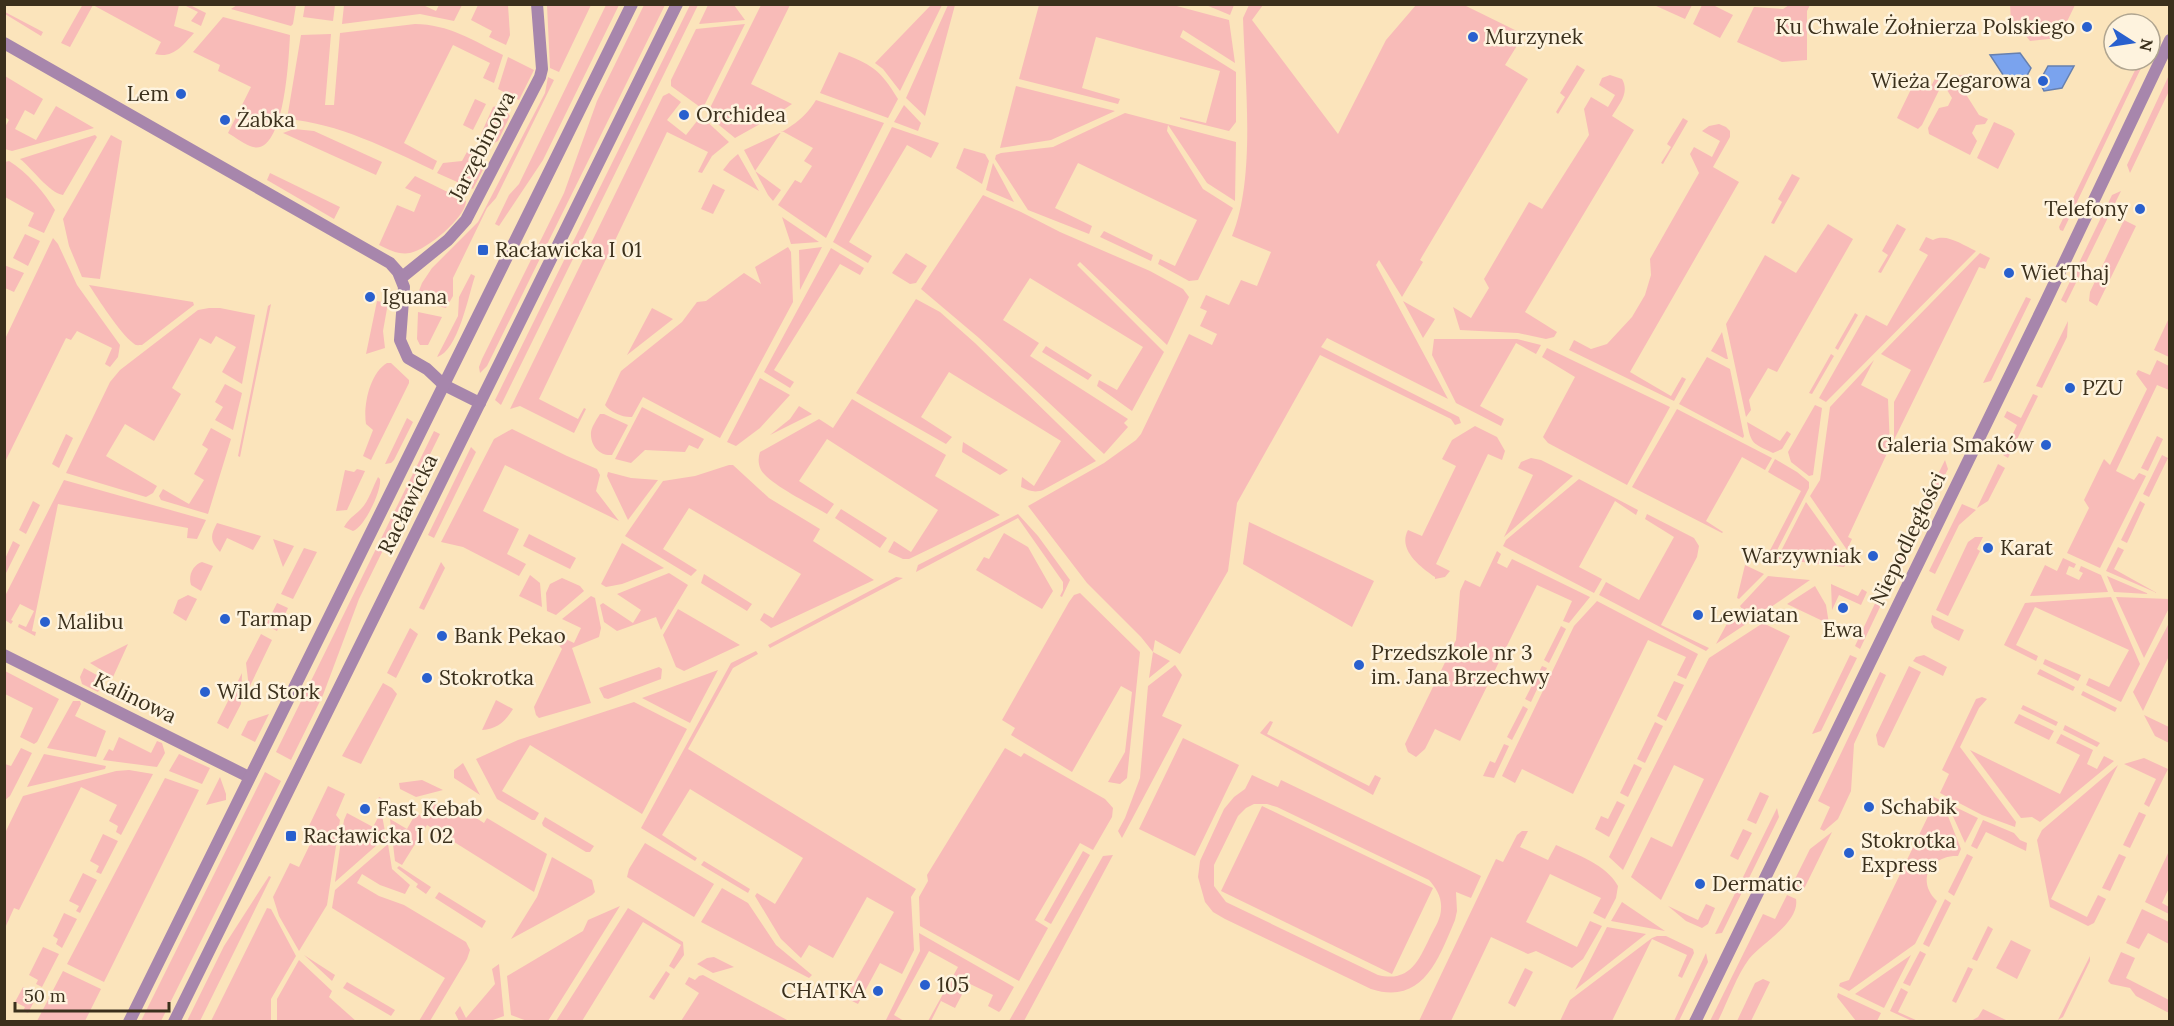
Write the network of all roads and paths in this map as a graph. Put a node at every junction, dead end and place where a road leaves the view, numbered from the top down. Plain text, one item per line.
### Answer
1 (537, 4) edge
2 (632, 4) edge
3 (677, 4) edge
4 (2169, 40) edge
5 (4, 43) edge
6 (401, 278) junction
7 (444, 385) junction
8 (480, 403) junction
9 (4, 655) edge
10 (249, 777) junction
11 (129, 1022) edge
12 (174, 1022) edge
13 (1695, 1022) edge

1 - 6 street, Jarzębinowa
2 - 7 street, Racławicka
3 - 8 street, Racławicka
4 - 13 street, Niepodległości
5 - 6 street
6 - 7 street
7 - 8 street
7 - 10 street, Racławicka
8 - 12 street, Racławicka
9 - 10 street, Kalinowa
10 - 11 street, Racławicka

